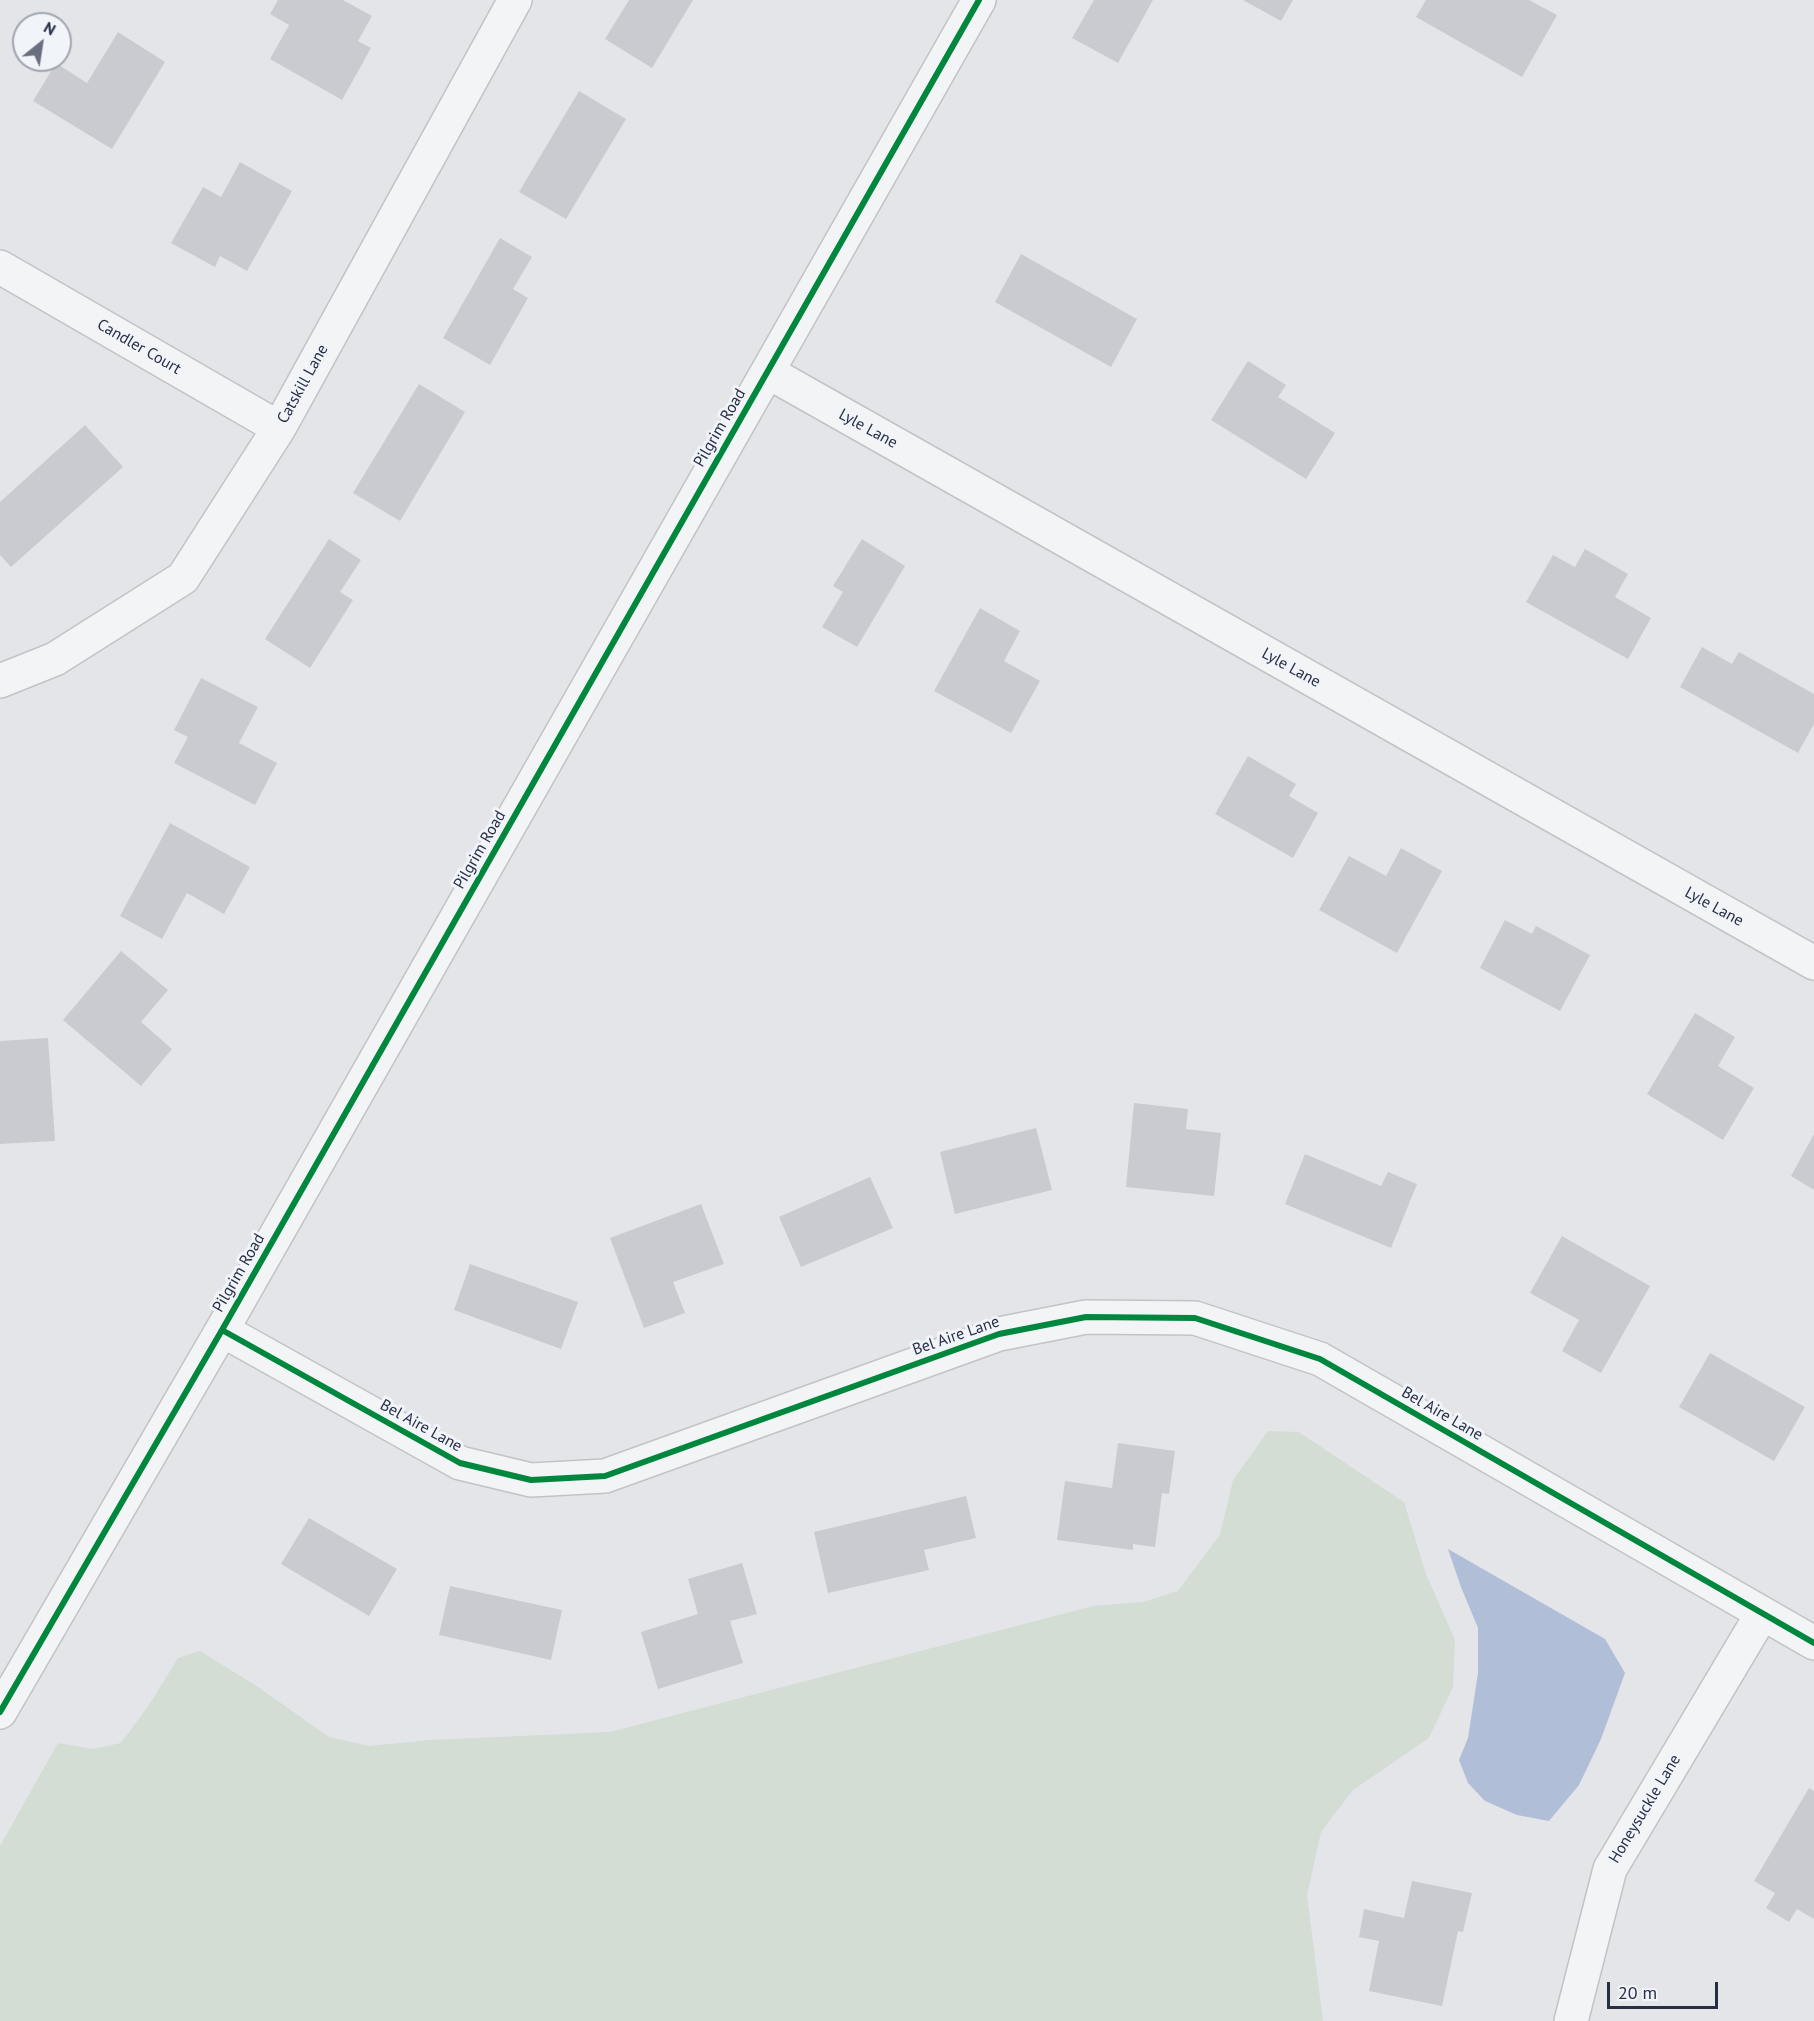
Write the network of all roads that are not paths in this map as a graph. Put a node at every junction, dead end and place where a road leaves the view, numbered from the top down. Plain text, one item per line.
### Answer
1 (515, 0) edge
2 (979, 0) edge
3 (0, 267) edge
4 (768, 372) junction
5 (279, 428) junction
6 (0, 681) edge
7 (1814, 963) edge
8 (222, 1330) junction
9 (1762, 1614) junction
10 (1814, 1643) edge
11 (0, 1712) edge
12 (1571, 2021) edge

1 - 5 street, Catskill Lane
2 - 4 street, Pilgrim Road
3 - 5 street, Candler Court
4 - 7 street, Lyle Lane
4 - 8 street, Pilgrim Road
5 - 6 street, Catskill Lane
8 - 9 street, Bel Aire Lane
8 - 11 street, Pilgrim Road
9 - 10 street, Bel Aire Lane
9 - 12 street, Honeysuckle Lane

